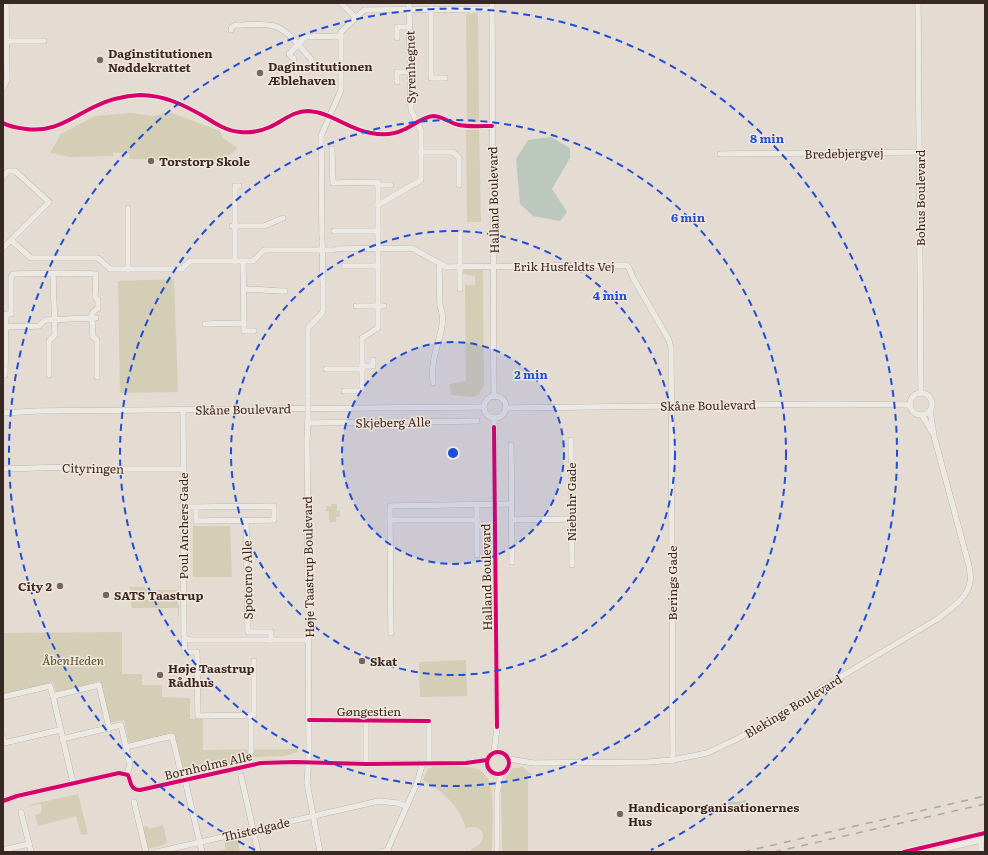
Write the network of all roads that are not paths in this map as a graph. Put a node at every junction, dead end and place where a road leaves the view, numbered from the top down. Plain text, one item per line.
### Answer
1 (6, 3) edge
2 (341, 3) edge
3 (918, 3) edge
4 (409, 6) edge
5 (492, 6) edge
6 (434, 7) edge
7 (356, 18) junction
8 (409, 27) junction
9 (231, 30) dead end
10 (341, 36) junction
11 (397, 38) dead end
12 (6, 41) junction
13 (298, 45) junction
14 (39, 48) dead end
15 (294, 59) dead end
16 (308, 67) dead end
17 (410, 72) junction
18 (445, 78) dead end
19 (397, 82) dead end
20 (3, 88) edge
21 (332, 149) dead end
22 (421, 152) junction
23 (920, 152) junction
24 (720, 154) dead end
25 (3, 177) edge
26 (378, 185) junction
27 (391, 185) dead end
28 (460, 185) dead end
29 (239, 186) dead end
30 (378, 205) junction
31 (128, 208) dead end
32 (284, 218) dead end
33 (234, 226) junction
34 (334, 231) dead end
35 (378, 231) junction
36 (460, 233) dead end
37 (11, 240) junction
38 (3, 248) edge
39 (378, 249) junction
40 (322, 250) junction
41 (235, 261) junction
42 (243, 261) junction
43 (441, 264) junction
44 (344, 266) dead end
45 (378, 266) junction
46 (460, 266) junction
47 (493, 266) junction
48 (128, 269) junction
49 (53, 274) junction
50 (244, 289) junction
51 (460, 289) dead end
52 (285, 291) dead end
53 (356, 306) dead end
54 (381, 306) junction
55 (94, 318) junction
56 (55, 320) junction
57 (244, 323) junction
58 (205, 324) dead end
59 (4, 327) edge
60 (254, 331) dead end
61 (373, 360) dead end
62 (362, 368) junction
63 (326, 369) dead end
64 (5, 375) dead end
65 (49, 375) dead end
66 (97, 377) dead end
67 (433, 383) dead end
68 (344, 391) dead end
69 (921, 393) junction
70 (494, 397) junction
71 (910, 405) junction
72 (671, 406) junction
73 (484, 407) junction
74 (506, 408) junction
75 (183, 410) junction
76 (930, 411) junction
77 (3, 413) edge
78 (922, 415) junction
79 (494, 418) junction
80 (308, 421) junction
81 (478, 421) dead end
82 (934, 436) junction
83 (571, 440) dead end
84 (511, 445) dead end
85 (3, 469) edge
86 (183, 469) junction
87 (511, 504) junction
88 (477, 505) junction
89 (495, 505) junction
90 (183, 507) junction
91 (196, 507) junction
92 (571, 519) junction
93 (390, 520) junction
94 (477, 520) junction
95 (511, 520) junction
96 (246, 521) junction
97 (477, 555) dead end
98 (512, 562) dead end
99 (572, 565) dead end
100 (391, 633) dead end
101 (185, 638) junction
102 (271, 640) junction
103 (308, 640) junction
104 (254, 661) dead end
105 (52, 696) junction
106 (3, 697) edge
107 (251, 715) junction
108 (366, 721) dead end
109 (429, 721) dead end
110 (109, 728) junction
111 (60, 730) junction
112 (62, 739) junction
113 (4, 740) edge
114 (126, 747) junction
115 (251, 752) dead end
116 (497, 753) junction
117 (508, 759) junction
118 (487, 760) junction
119 (673, 760) junction
120 (308, 763) junction
121 (429, 763) junction
122 (466, 763) junction
123 (526, 763) junction
124 (366, 764) junction
125 (422, 764) junction
126 (508, 766) junction
127 (488, 767) junction
128 (493, 773) junction
129 (127, 774) junction
130 (501, 774) junction
131 (241, 776) dead end
132 (184, 780) junction
133 (73, 783) junction
134 (497, 793) junction
135 (3, 800) edge
136 (134, 802) dead end
137 (407, 806) junction
138 (21, 812) dead end
139 (313, 817) junction
140 (253, 830) junction
141 (983, 840) edge
142 (199, 842) junction
143 (29, 844) junction
144 (3, 850) edge
145 (31, 852) edge
146 (146, 852) edge
147 (157, 852) edge
148 (202, 852) edge
149 (258, 852) edge
150 (320, 852) edge
151 (381, 852) edge
152 (388, 852) edge
153 (498, 852) edge
154 (931, 852) edge
155 (981, 852) edge

1 - 12 street
2 - 7 street
3 - 23 street, Bohus Boulevard
4 - 6 street
4 - 7 street
4 - 8 street, Syrenhegnet
5 - 6 street
5 - 47 street, Halland Boulevard
6 - 18 street
7 - 10 street
8 - 11 street
8 - 17 street, Syrenhegnet
9 - 13 street
10 - 13 street
10 - 40 street, Høje Taastrup Boulevard
12 - 14 street
12 - 20 street
13 - 15 street
13 - 16 street
17 - 19 street
17 - 22 street, Syrenhegnet
21 - 26 street
22 - 28 street
22 - 30 street, Syrenhegnet
23 - 24 street, Bredebjergvej
23 - 69 street, Bohus Boulevard
25 - 37 street
26 - 27 street
26 - 30 street
29 - 33 street
30 - 35 street
31 - 48 street
32 - 33 street
33 - 41 street
34 - 35 street
35 - 39 street
36 - 46 street
37 - 38 street
37 - 48 street
39 - 40 street
39 - 43 street
39 - 45 street
40 - 42 street
40 - 80 street, Høje Taastrup Boulevard, bridge
41 - 42 street
41 - 48 street
42 - 50 street
43 - 46 street
43 - 67 street
44 - 45 street
45 - 54 street
46 - 47 street
46 - 51 street
47 - 70 street, Halland Boulevard
47 - 72 street, Erik Husfeldts Vej
49 - 55 street
49 - 56 street
49 - 59 street
50 - 52 street
50 - 57 street
53 - 54 street
54 - 62 street
55 - 56 street
55 - 66 street
56 - 59 street
56 - 65 street
57 - 58 street
57 - 60 street
59 - 64 street
61 - 62 street
62 - 63 street
62 - 68 street
69 - 71 street
69 - 76 street
70 - 73 street
70 - 74 street
71 - 72 street, Skåne Boulevard
71 - 78 street
72 - 74 street, Skåne Boulevard
72 - 119 street, Berings Gade
73 - 75 street, Skåne Boulevard
73 - 79 street
74 - 79 street
75 - 77 street, Skåne Boulevard
75 - 86 street, Poul Anchers Gade
76 - 78 street
76 - 82 street
78 - 82 street
79 - 89 street, Halland Boulevard
80 - 81 street, Skjeberg Alle
80 - 103 street, Høje Taastrup Boulevard
82 - 119 street, Blekinge Boulevard
83 - 92 street, Niebuhr Gade
84 - 87 street
85 - 86 street, Cityringen
86 - 90 street, Poul Anchers Gade
87 - 89 street
87 - 95 street
88 - 89 street
88 - 93 street
88 - 94 street
89 - 116 street, Halland Boulevard
90 - 91 street
90 - 101 street, Poul Anchers Gade
91 - 96 street
91 - 96 street
92 - 95 street
92 - 99 street, Niebuhr Gade
93 - 94 street
93 - 100 street
94 - 97 street
95 - 98 street
96 - 102 street, Spotorno Alle
101 - 102 street
101 - 107 street
102 - 103 street
103 - 120 street, Høje Taastrup Boulevard
104 - 107 street
105 - 106 street
105 - 110 street
105 - 111 street
107 - 115 street
108 - 124 street
109 - 121 street
110 - 112 street
110 - 114 street
111 - 112 street
111 - 113 street
112 - 133 street
114 - 129 street
114 - 132 street
116 - 117 street
116 - 118 street
117 - 123 street, Blekinge Boulevard
117 - 126 street
118 - 122 street, Bornholms Alle
118 - 127 street
119 - 123 street, Blekinge Boulevard
120 - 124 street, Bornholms Alle
120 - 132 street, Bornholms Alle
120 - 139 street, Høje Taastrup Boulevard
121 - 122 street, Bornholms Alle
121 - 125 street, Bornholms Alle
122 - 127 street, Bornholms Alle
123 - 126 street, Blekinge Boulevard
124 - 125 street, Bornholms Alle
125 - 137 street
126 - 130 street
127 - 128 street
128 - 130 street
128 - 134 street
129 - 132 street, Bornholms Alle
129 - 133 street
130 - 134 street
131 - 140 street
132 - 142 street
133 - 135 street
134 - 153 street
136 - 146 street
137 - 139 street, Thistedgade
137 - 152 street
138 - 143 street
139 - 140 street, Thistedgade
139 - 150 street, Høje Taastrup Boulevard
140 - 142 street, Thistedgade
140 - 149 street
141 - 154 street
141 - 155 street
142 - 147 street, Thistedgade
142 - 148 street
143 - 144 street
143 - 145 street
151 - 152 street

